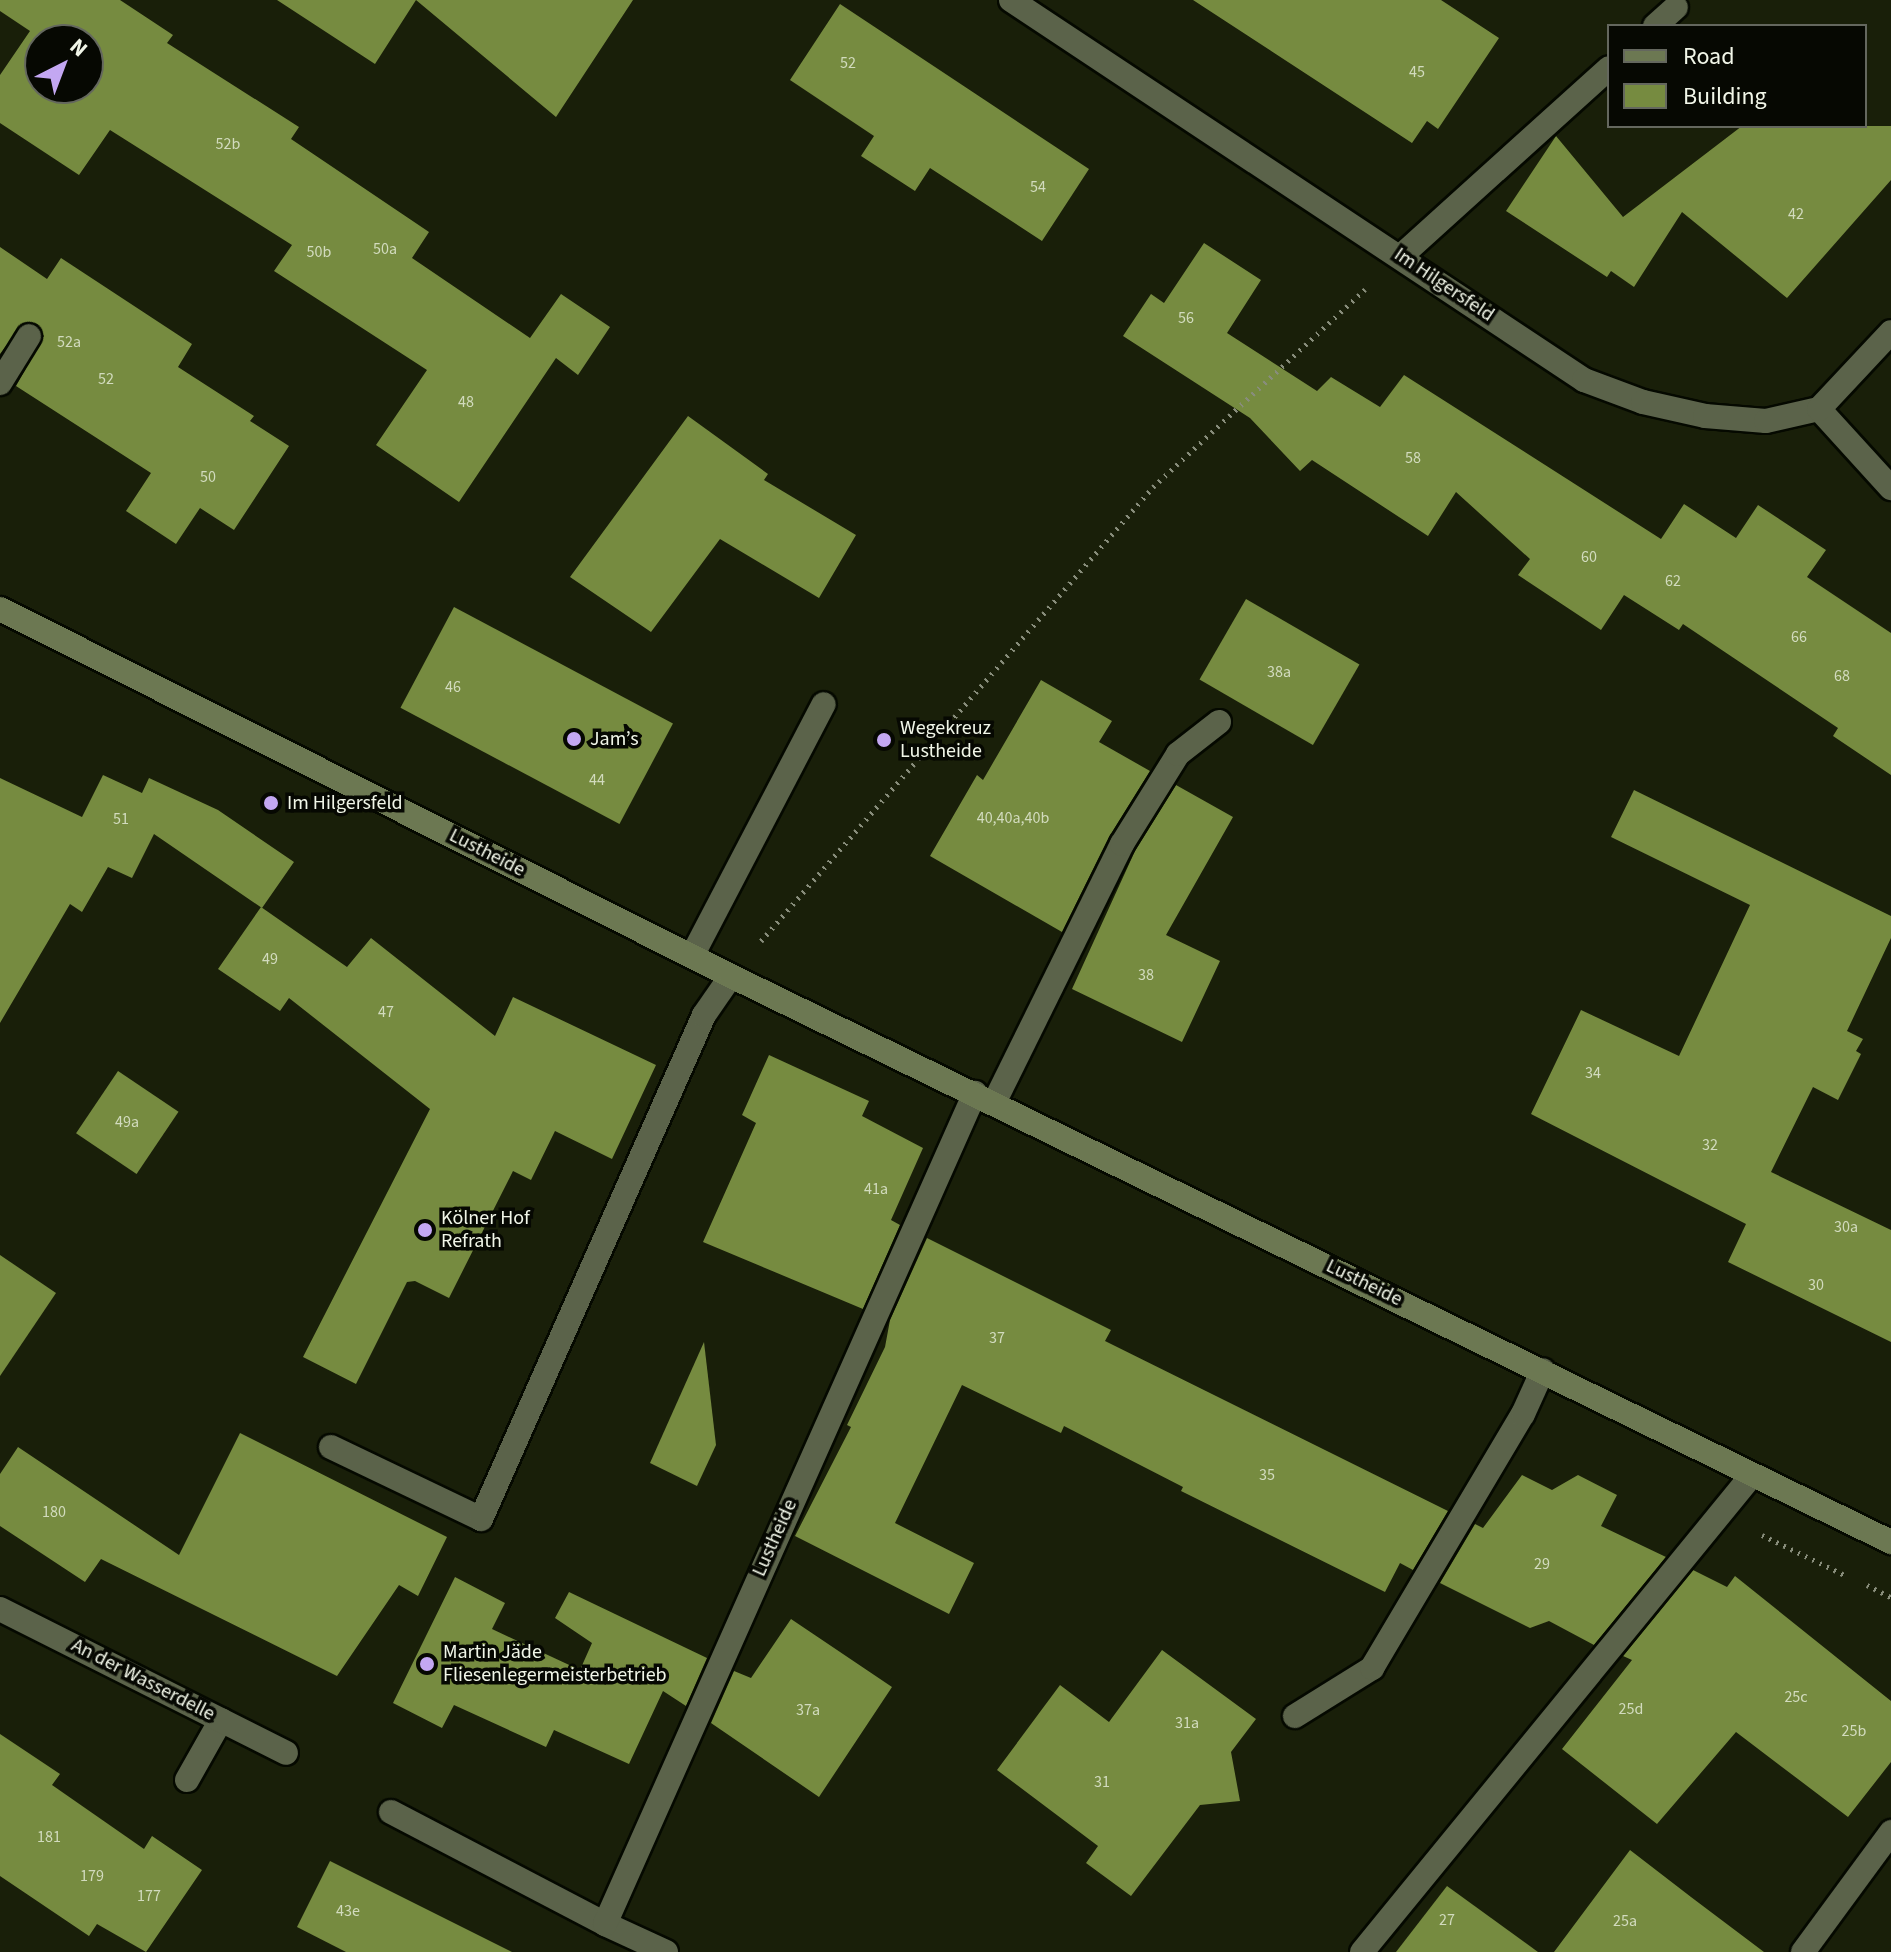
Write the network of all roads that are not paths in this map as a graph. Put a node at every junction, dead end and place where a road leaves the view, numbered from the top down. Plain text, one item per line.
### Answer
1 (1011, 0) edge
2 (1676, 7) dead end
3 (1657, 24) edge
4 (1607, 70) edge
5 (1401, 256) junction
6 (1891, 332) edge
7 (29, 336) dead end
8 (0, 383) edge
9 (1819, 409) junction
10 (1891, 488) edge
11 (0, 609) edge
12 (824, 704) dead end
13 (1219, 722) dead end
14 (692, 956) junction
15 (731, 976) junction
16 (984, 1098) junction
17 (1543, 1370) junction
18 (331, 1447) dead end
19 (1752, 1475) junction
20 (1891, 1542) edge
21 (0, 1609) edge
22 (1295, 1716) dead end
23 (221, 1720) junction
24 (286, 1753) dead end
25 (187, 1780) dead end
26 (391, 1812) dead end
27 (1891, 1832) edge
28 (605, 1924) junction
29 (666, 1952) edge
30 (1362, 1952) edge
31 (1803, 1952) edge

1 - 5 street, Im Hilgersfeld
2 - 3 street
4 - 5 street
5 - 9 street, Im Hilgersfeld
6 - 9 street
7 - 8 street
9 - 10 street
11 - 14 main road, Lustheide
12 - 14 street
13 - 16 street
14 - 15 main road, Lustheide
15 - 16 main road, Lustheide
15 - 18 street
16 - 17 main road, Lustheide
16 - 28 street, Lustheide
17 - 19 main road, Lustheide
17 - 22 street
19 - 20 main road, Lustheide
19 - 30 street
21 - 23 street, An der Wasserdelle
23 - 24 street, An der Wasserdelle
23 - 25 street
26 - 28 street
27 - 31 street
28 - 29 street

